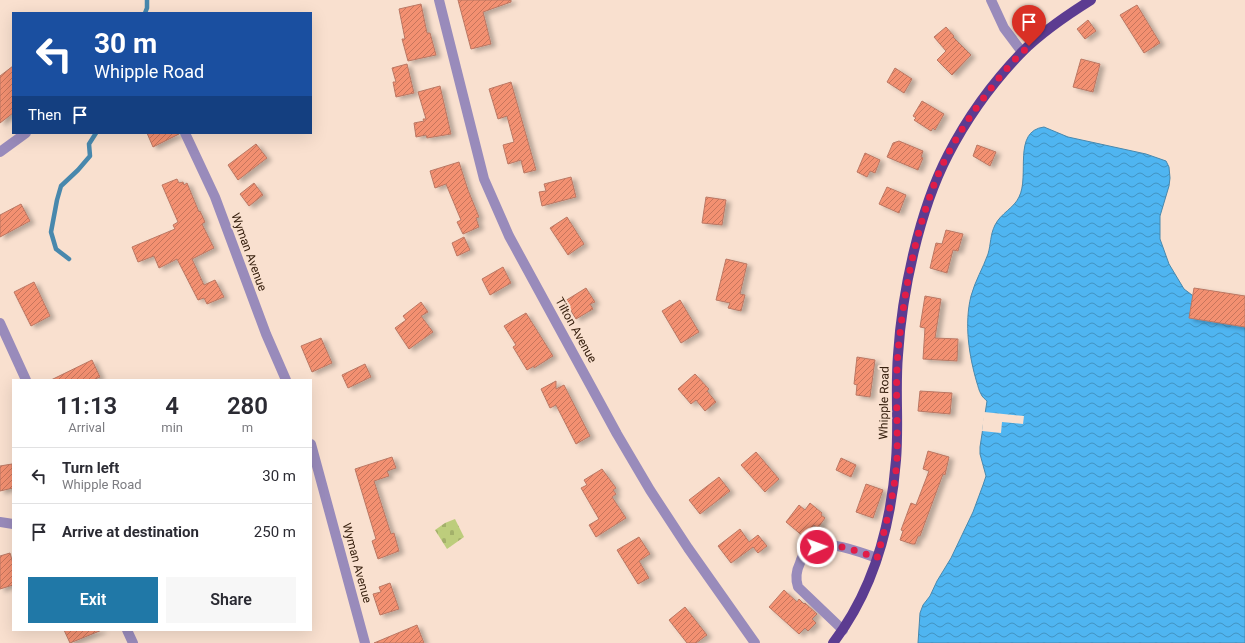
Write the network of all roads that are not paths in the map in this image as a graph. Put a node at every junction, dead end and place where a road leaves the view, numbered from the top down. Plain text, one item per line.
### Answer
1 (439, 0) edge
2 (991, 0) edge
3 (1092, 0) edge
4 (1022, 52) junction
5 (25, 134) edge
6 (185, 134) edge
7 (0, 152) edge
8 (0, 323) edge
9 (26, 379) edge
10 (286, 379) edge
11 (312, 448) edge
12 (0, 522) edge
13 (12, 524) edge
14 (877, 558) junction
15 (843, 630) junction
16 (127, 631) edge
17 (133, 643) edge
18 (365, 643) edge
19 (755, 643) edge
20 (833, 643) edge

1 - 19 street, Tilton Avenue
2 - 4 street
3 - 4 main road, Whipple Road
4 - 14 main road, Whipple Road
5 - 7 street
6 - 10 street, Wyman Avenue
8 - 9 street
11 - 18 street, Wyman Avenue
12 - 13 street
14 - 15 main road, Whipple Road
14 - 15 street
15 - 20 main road, Whipple Road
16 - 17 street

